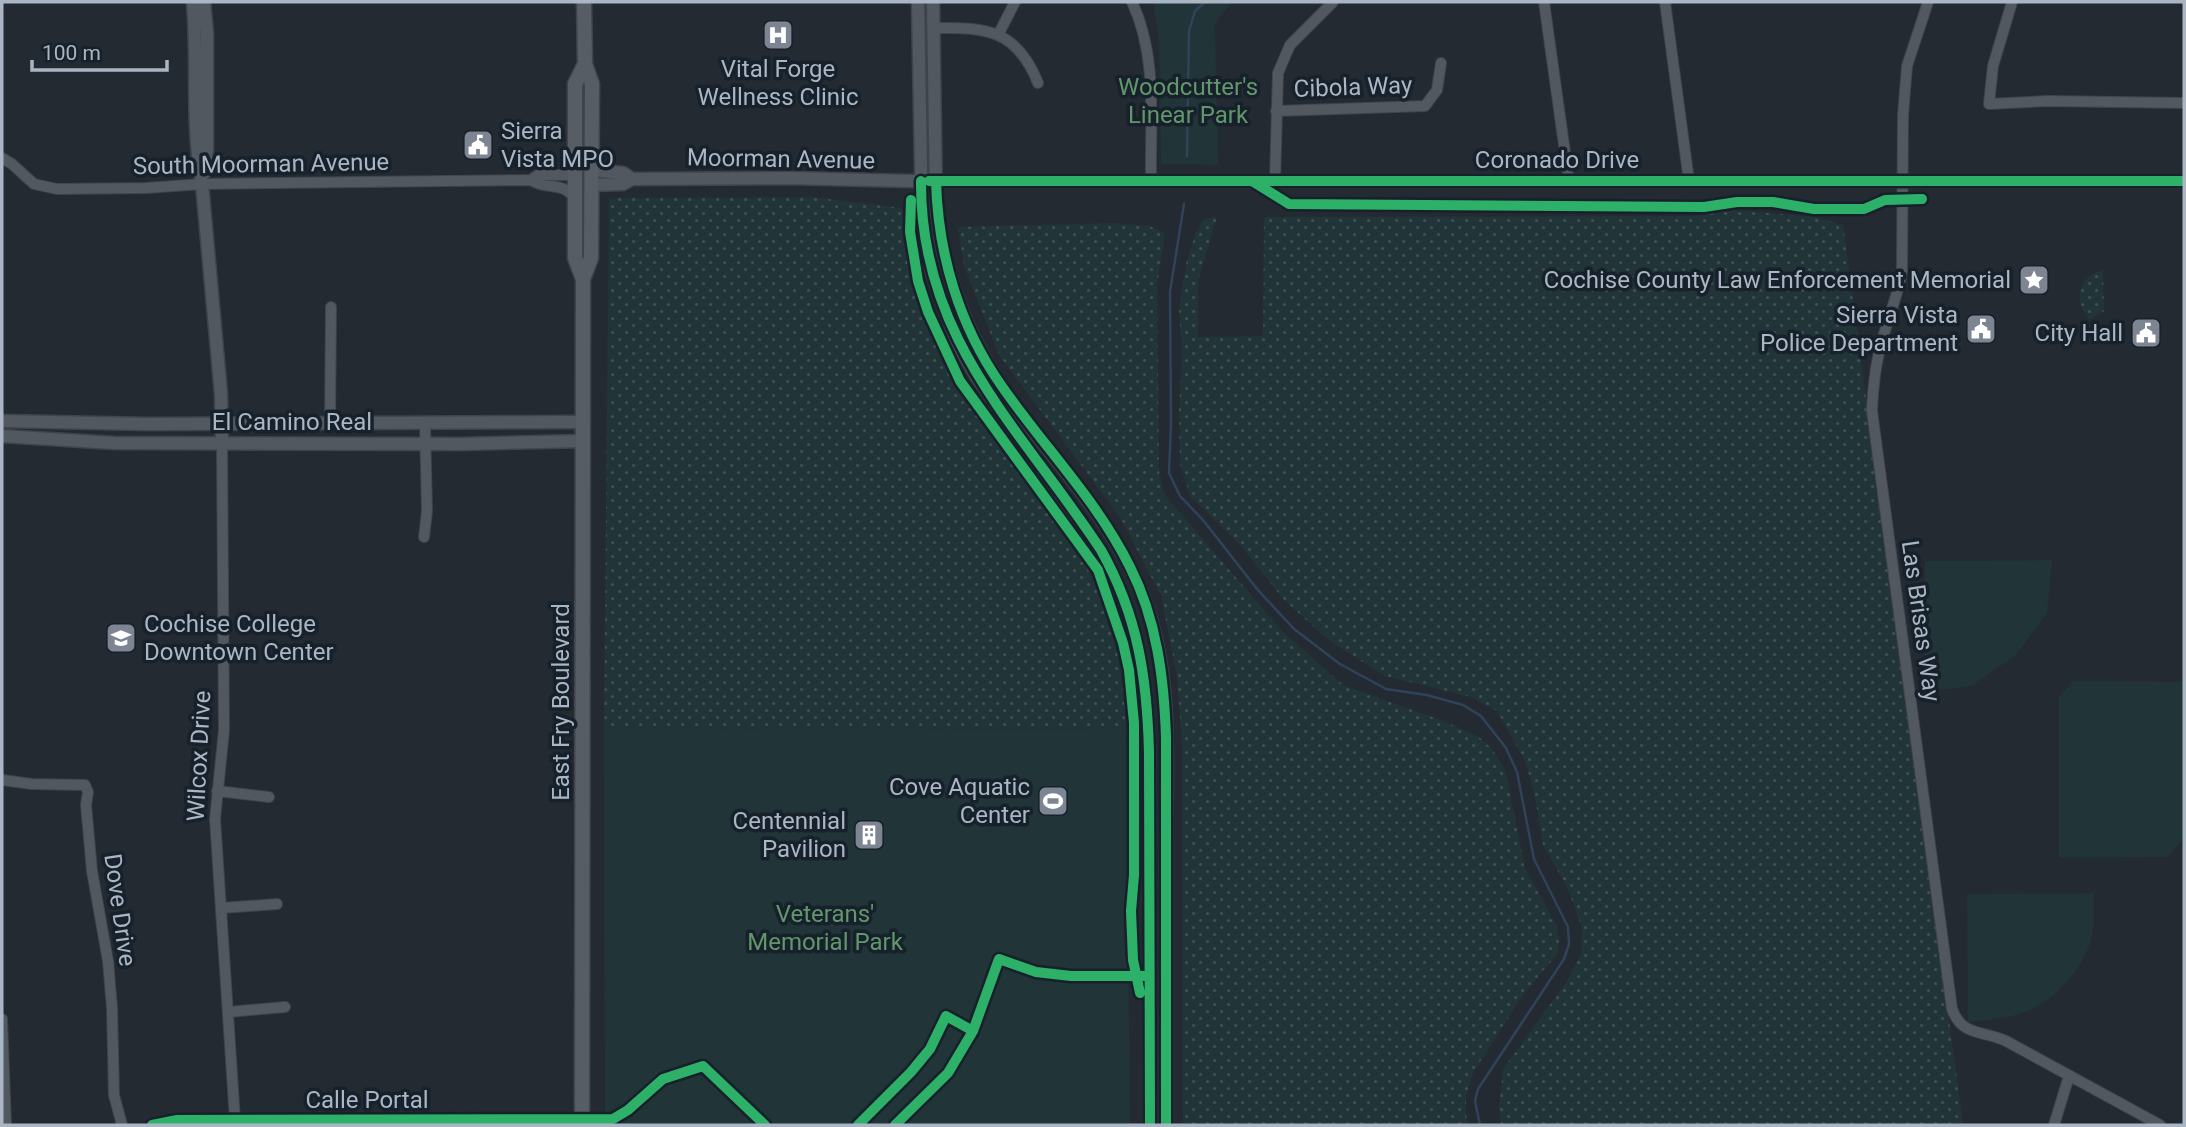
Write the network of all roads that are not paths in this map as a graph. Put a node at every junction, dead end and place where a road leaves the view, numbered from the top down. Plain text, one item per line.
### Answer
1 (193, 2) edge
2 (204, 2) edge
3 (584, 2) edge
4 (918, 2) edge
5 (933, 2) edge
6 (1015, 2) edge
7 (1132, 2) edge
8 (1333, 2) edge
9 (1544, 2) edge
10 (1665, 2) edge
11 (1928, 2) edge
12 (2012, 2) edge
13 (934, 28) junction
14 (998, 35) junction
15 (1441, 63) dead end
16 (585, 64) junction
17 (1038, 83) dead end
18 (2184, 103) edge
19 (1276, 111) junction
20 (592, 156) junction
21 (2, 158) edge
22 (575, 175) junction
23 (632, 179) junction
24 (531, 180) junction
25 (928, 181) junction
26 (1151, 181) junction
27 (1275, 181) junction
28 (1569, 181) junction
29 (1689, 181) junction
30 (1905, 181) junction
31 (2184, 181) edge
32 (202, 184) junction
33 (591, 185) junction
34 (575, 198) junction
35 (583, 279) junction
36 (331, 307) dead end
37 (2, 421) edge
38 (583, 422) junction
39 (222, 424) junction
40 (330, 424) junction
41 (425, 424) junction
42 (2, 436) edge
43 (583, 441) junction
44 (222, 443) junction
45 (425, 444) junction
46 (424, 537) dead end
47 (2, 780) edge
48 (217, 791) junction
49 (269, 797) dead end
50 (277, 904) dead end
51 (221, 908) junction
52 (285, 1007) dead end
53 (228, 1012) junction
54 (2, 1019) edge
55 (2069, 1076) junction
56 (236, 1120) junction
57 (582, 1123) edge
58 (6, 1125) edge
59 (122, 1125) edge
60 (152, 1125) edge
61 (1150, 1125) edge
62 (1166, 1125) edge
63 (2054, 1125) edge
64 (2160, 1125) edge

1 - 32 street, Wilcox Drive
2 - 32 street, Wilcox Drive
3 - 16 main road, East Fry Boulevard
4 - 25 street
5 - 13 street
6 - 14 street
7 - 26 street
8 - 19 street
9 - 28 street
10 - 29 street
11 - 30 street, Las Brisas Way
12 - 18 street
13 - 14 street
13 - 25 street
14 - 17 street
15 - 19 street, Cibola Way
16 - 20 main road, East Fry Boulevard
16 - 22 main road, East Fry Boulevard
19 - 27 street
20 - 23 street, Moorman Avenue
20 - 33 main road, East Fry Boulevard
21 - 32 street, South Moorman Avenue
22 - 24 street, South Moorman Avenue
22 - 34 main road, East Fry Boulevard
23 - 25 street, Moorman Avenue
23 - 33 street, Moorman Avenue
24 - 32 street, South Moorman Avenue
24 - 34 street, South Moorman Avenue
25 - 26 street, Coronado Drive
25 - 61 street
25 - 62 street
26 - 27 street, Coronado Drive
27 - 28 street, Coronado Drive
28 - 29 street, Coronado Drive
29 - 30 street, Coronado Drive
30 - 31 street, Coronado Drive
30 - 55 street, Las Brisas Way
32 - 39 street, Wilcox Drive
33 - 35 main road, East Fry Boulevard
34 - 35 main road, East Fry Boulevard
35 - 38 main road, East Fry Boulevard
36 - 40 street
37 - 39 street, El Camino Real
38 - 41 street, El Camino Real
38 - 43 main road, East Fry Boulevard
39 - 40 street, El Camino Real
39 - 44 street, Wilcox Drive
40 - 41 street, El Camino Real
41 - 45 street
42 - 44 street, El Camino Real
43 - 45 street, El Camino Real
43 - 57 main road, East Fry Boulevard
44 - 45 street, El Camino Real
44 - 48 street, Wilcox Drive
45 - 46 street
47 - 59 street, Dove Drive
48 - 49 street
48 - 51 street, Wilcox Drive
50 - 51 street
51 - 53 street, Wilcox Drive
52 - 53 street
53 - 56 street, Wilcox Drive
54 - 58 street
55 - 63 street
55 - 64 street, Las Brisas Way
56 - 57 street, Calle Portal
56 - 60 street, Calle Portal

